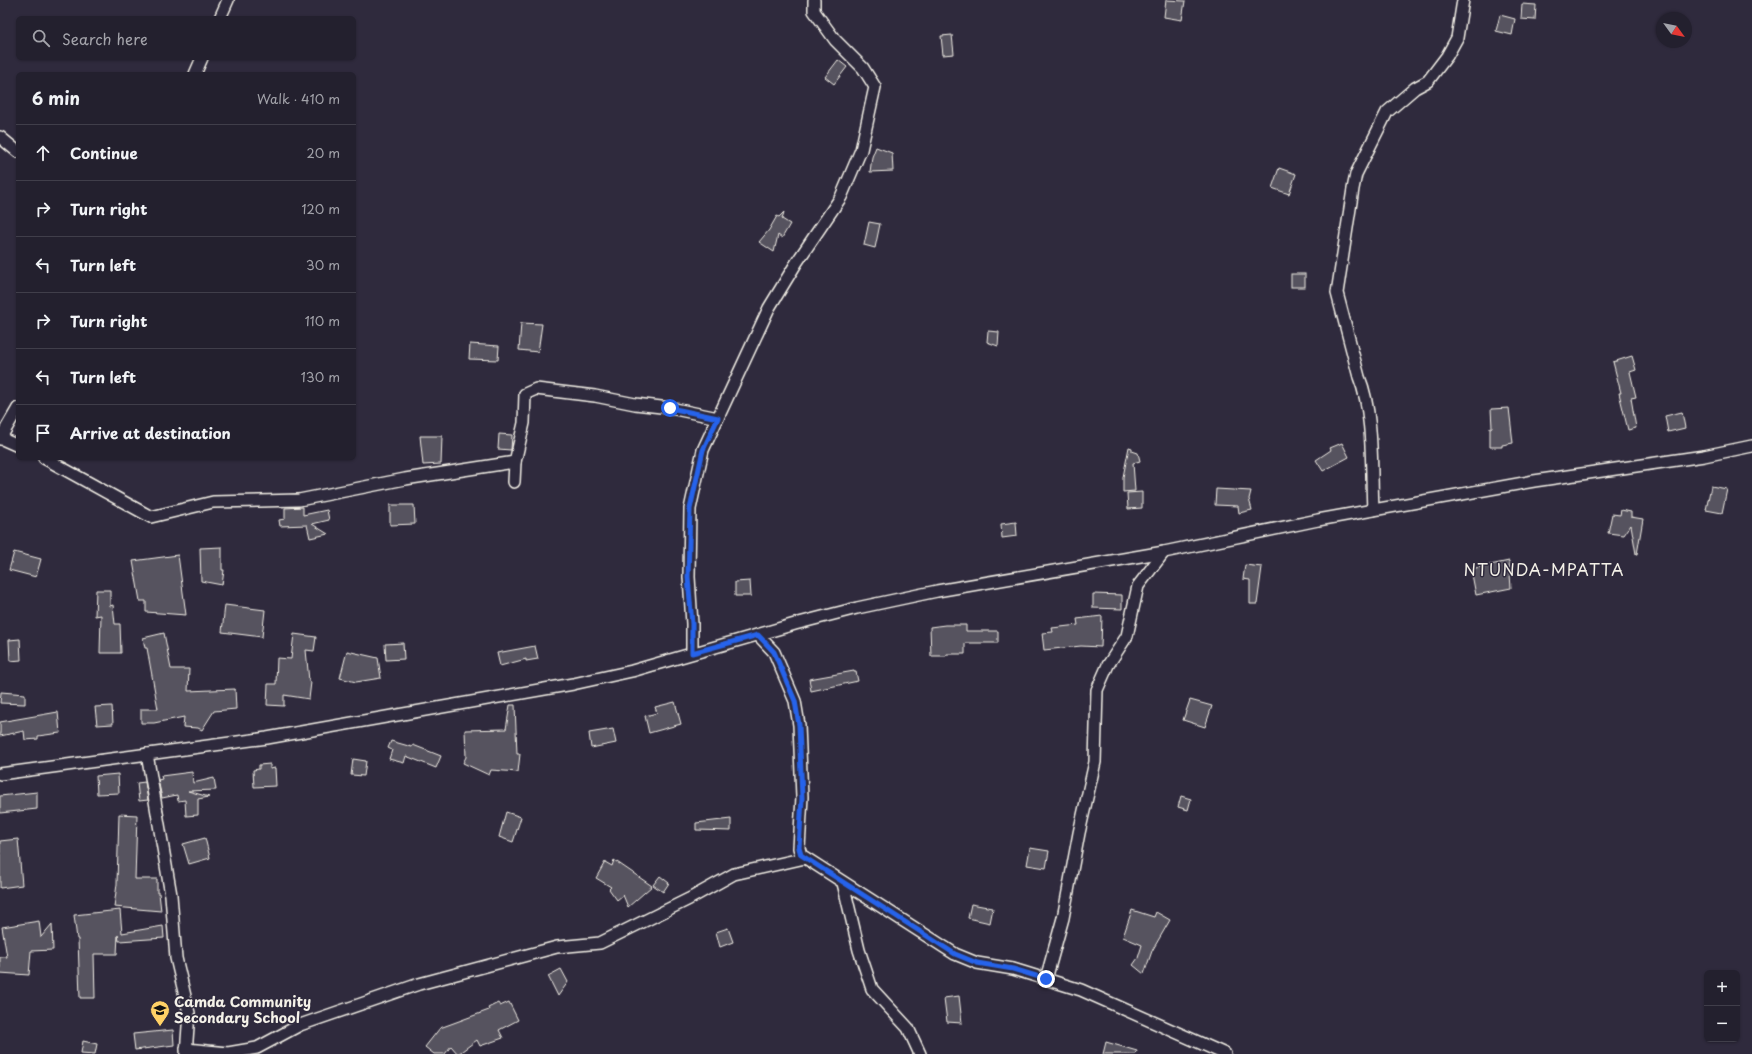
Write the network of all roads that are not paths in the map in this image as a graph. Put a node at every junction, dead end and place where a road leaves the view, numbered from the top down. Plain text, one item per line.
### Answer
1 (228, 0) edge
2 (814, 0) edge
3 (1463, 0) edge
4 (221, 16) edge
5 (201, 60) edge
6 (196, 72) edge
7 (0, 137) edge
8 (16, 150) edge
9 (16, 411) edge
10 (718, 418) junction
11 (0, 438) edge
12 (16, 445) edge
13 (1752, 446) edge
14 (48, 460) edge
15 (515, 462) junction
16 (514, 482) dead end
17 (1373, 510) junction
18 (1164, 552) junction
19 (758, 635) junction
20 (692, 653) junction
21 (147, 754) junction
22 (0, 774) edge
23 (805, 858) junction
24 (843, 883) junction
25 (1046, 979) junction
26 (186, 1051) edge
27 (920, 1054) edge
28 (1225, 1054) edge

1 - 4 street
2 - 10 street
3 - 17 street
5 - 6 street
7 - 8 street
9 - 11 street
10 - 15 street
10 - 20 street
11 - 12 street
13 - 17 street
14 - 15 street
15 - 16 street
17 - 18 street
18 - 19 street
18 - 25 street
19 - 20 street
19 - 23 street
20 - 21 street
21 - 22 street
21 - 26 street
23 - 24 street
23 - 26 street
24 - 25 street
24 - 27 street
25 - 28 street

